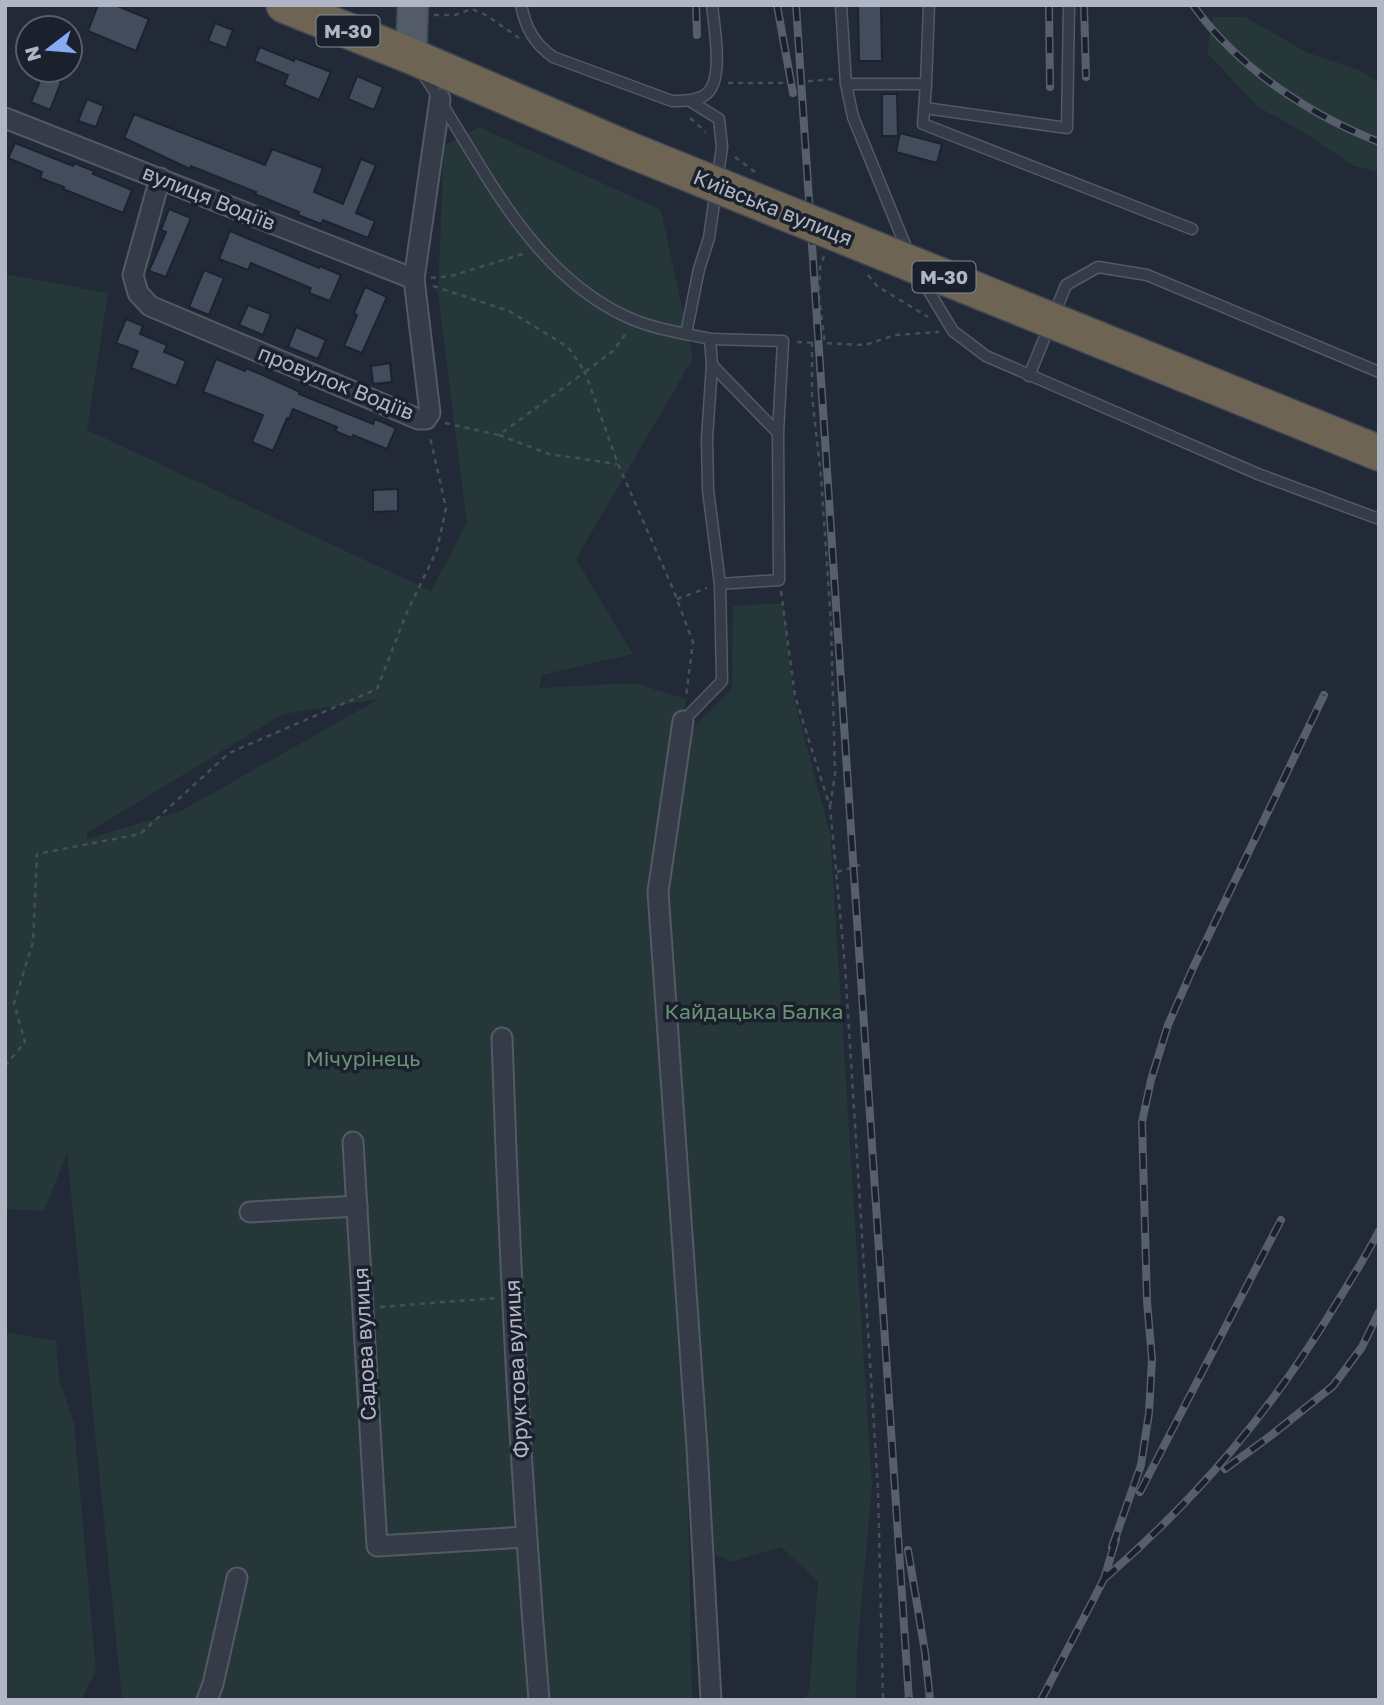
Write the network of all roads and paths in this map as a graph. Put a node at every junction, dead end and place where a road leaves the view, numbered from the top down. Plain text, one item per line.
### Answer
1 (284, 5) edge
2 (521, 5) edge
3 (712, 5) edge
4 (841, 5) edge
5 (929, 5) edge
6 (1069, 5) edge
7 (413, 10) edge
8 (538, 46) junction
9 (411, 56) junction
10 (846, 81) junction
11 (714, 83) junction
12 (926, 84) junction
13 (440, 99) junction
14 (690, 101) junction
15 (925, 108) junction
16 (5, 118) edge
17 (160, 178) junction
18 (1192, 229) dead end
19 (538, 249) junction
20 (825, 249) dead end
21 (414, 279) junction
22 (636, 320) junction
23 (953, 331) junction
24 (686, 334) junction
25 (710, 339) junction
26 (783, 341) junction
27 (812, 342) junction
28 (825, 343) junction
29 (712, 365) junction
30 (584, 372) junction
31 (1379, 372) edge
32 (1029, 376) junction
33 (426, 419) junction
34 (778, 433) junction
35 (499, 435) junction
36 (1379, 453) edge
37 (618, 464) junction
38 (1379, 519) edge
39 (779, 580) junction
40 (720, 584) junction
41 (677, 599) junction
42 (683, 722) junction
43 (830, 807) junction
44 (860, 865) dead end
45 (836, 873) junction
46 (502, 1038) dead end
47 (5, 1066) edge
48 (353, 1142) dead end
49 (357, 1206) junction
50 (250, 1212) dead end
51 (513, 1297) junction
52 (363, 1308) junction
53 (526, 1537) junction
54 (237, 1578) dead end
55 (207, 1700) edge
56 (539, 1700) edge
57 (711, 1700) edge
58 (883, 1700) edge

1 - 9 highway, Київська вулиця / М-30
2 - 8 lane
3 - 11 lane
4 - 10 lane
5 - 12 lane
6 - 15 lane
7 - 8 path
7 - 9 main road
8 - 14 lane
9 - 13 lane
9 - 36 highway, Київська вулиця / М-30, bridge
10 - 11 path
10 - 12 lane
10 - 23 lane
11 - 14 lane
12 - 15 lane
13 - 19 lane
13 - 21 street, провулок Водіїв
14 - 24 lane
15 - 18 lane
16 - 17 street, вулиця Водіїв
17 - 21 street, вулиця Водіїв
17 - 33 street, провулок Водіїв
19 - 21 path
19 - 22 lane
20 - 28 path
21 - 30 path
21 - 33 street, провулок Водіїв
22 - 24 lane
22 - 30 path
23 - 28 path
23 - 32 lane
24 - 25 lane
25 - 26 lane
25 - 29 lane
26 - 27 path
26 - 34 lane
27 - 28 path
27 - 43 path
29 - 34 lane
29 - 40 lane
30 - 35 path
30 - 37 path
31 - 32 lane
32 - 38 lane
33 - 35 path
33 - 47 path
34 - 39 lane
35 - 37 path
37 - 41 path
39 - 40 lane
39 - 43 path
40 - 41 path
40 - 42 lane
41 - 42 path
42 - 57 street
43 - 45 path
44 - 45 path
45 - 58 path
46 - 51 street, Фруктова вулиця
48 - 49 street, Садова вулиця
49 - 50 street
49 - 52 street, Садова вулиця
51 - 52 path
51 - 53 street, Фруктова вулиця
52 - 53 street, Садова вулиця
53 - 56 street, Фруктова вулиця
54 - 55 street

